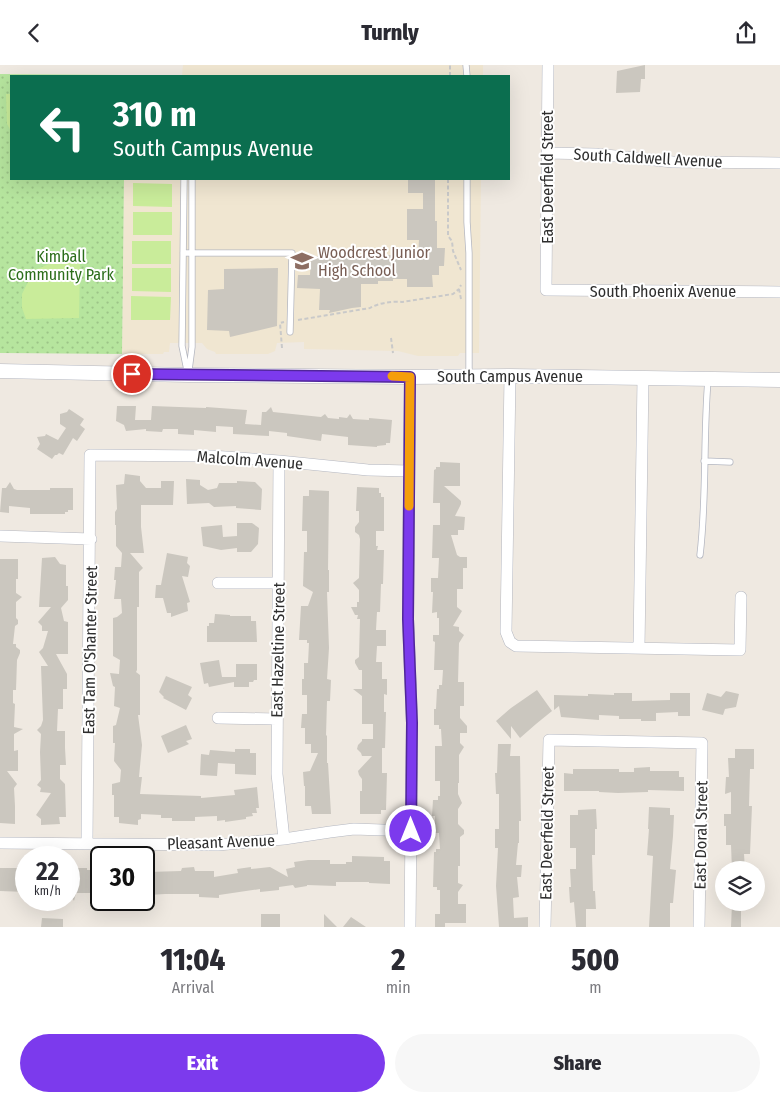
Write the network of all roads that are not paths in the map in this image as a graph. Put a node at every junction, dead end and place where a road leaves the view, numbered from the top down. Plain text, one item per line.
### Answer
1 (548, 65) edge
2 (547, 153) junction
3 (780, 163) edge
4 (184, 180) edge
5 (192, 180) edge
6 (467, 180) edge
7 (183, 253) junction
8 (192, 253) junction
9 (546, 290) joint
10 (780, 292) edge
11 (290, 332) dead end
12 (0, 371) edge
13 (188, 375) junction
14 (469, 376) junction
15 (510, 376) junction
16 (410, 377) junction
17 (643, 377) junction
18 (708, 378) junction
19 (780, 379) edge
20 (90, 455) joint
21 (280, 461) junction
22 (704, 461) junction
23 (730, 462) dead end
24 (409, 471) junction
25 (0, 536) edge
26 (91, 539) junction
27 (700, 555) dead end
28 (218, 583) dead end
29 (279, 583) junction
30 (741, 597) dead end
31 (639, 649) junction
32 (218, 718) dead end
33 (277, 719) junction
34 (549, 740) joint
35 (411, 831) junction
36 (284, 839) junction
37 (0, 843) edge
38 (88, 844) junction
39 (410, 927) edge
40 (545, 927) edge
41 (700, 927) edge

1 - 2 street, East Deerfield Street
2 - 3 street, South Caldwell Avenue
2 - 9 street, East Deerfield Street
4 - 7 lane
5 - 8 lane
6 - 14 lane
7 - 8 lane
7 - 13 lane
8 - 11 lane
8 - 13 lane
9 - 10 street, South Phoenix Avenue
12 - 13 street, South Campus Avenue
13 - 16 street, South Campus Avenue
14 - 15 street, South Campus Avenue
14 - 16 street, South Campus Avenue
15 - 17 street, South Campus Avenue
15 - 31 street
16 - 24 street
17 - 18 street, South Campus Avenue
17 - 31 street
18 - 19 street, South Campus Avenue
18 - 22 lane
20 - 21 street, Malcolm Avenue
20 - 26 street, East Tam O'Shanter Street
21 - 24 street, Malcolm Avenue
21 - 29 street, East Hazeltine Street
22 - 23 lane
22 - 27 lane
24 - 35 street
25 - 26 street
26 - 38 street, East Tam O'Shanter Street
28 - 29 street
29 - 33 street, East Hazeltine Street
30 - 31 street
32 - 33 street
33 - 36 street, East Hazeltine Street
34 - 40 street, East Deerfield Street
34 - 41 street, East Doral Street
35 - 36 street, Pleasant Avenue
35 - 39 street
36 - 38 street, Pleasant Avenue
37 - 38 street, Pleasant Avenue

